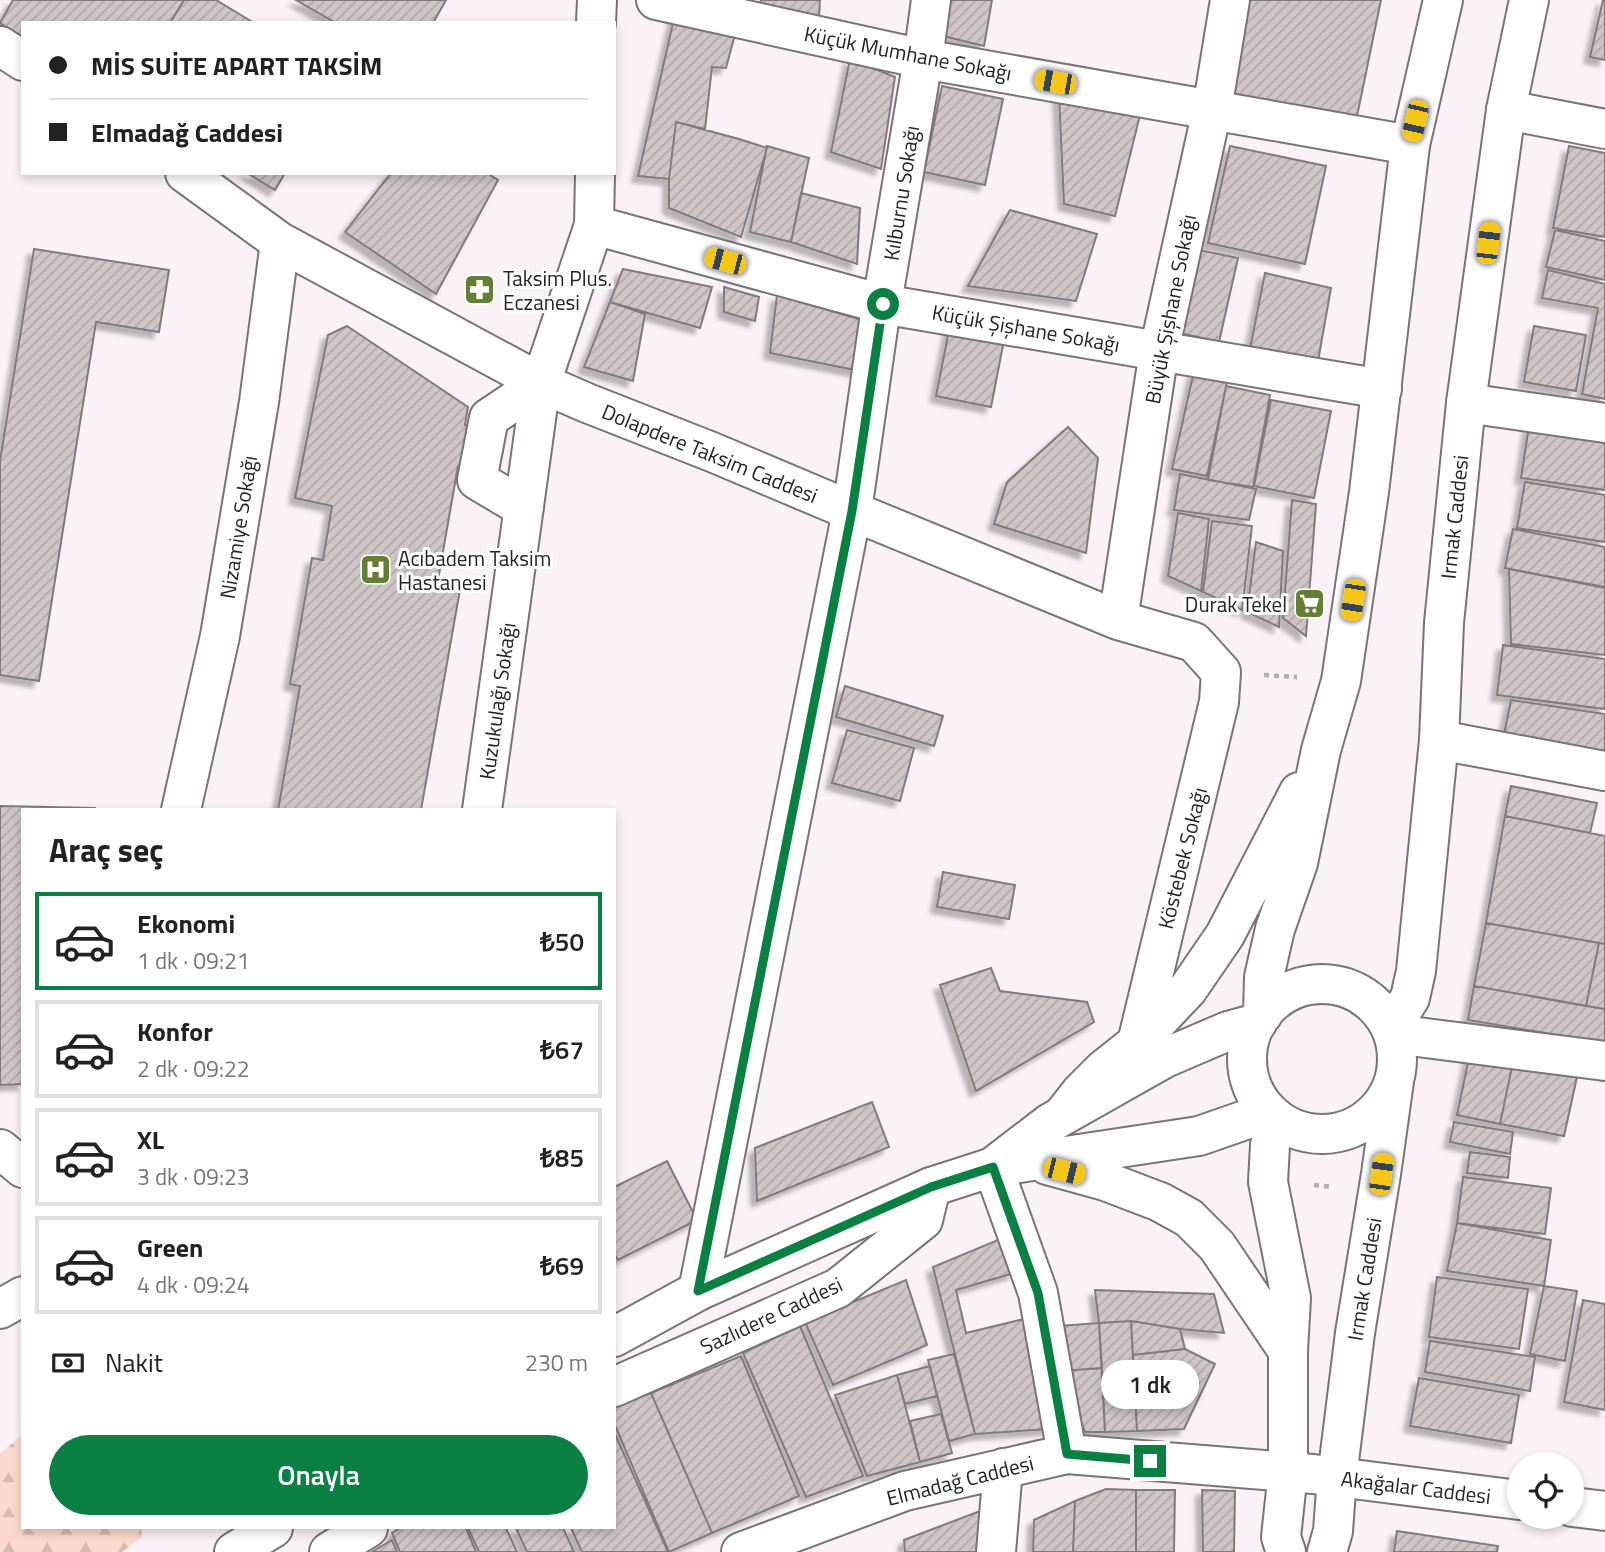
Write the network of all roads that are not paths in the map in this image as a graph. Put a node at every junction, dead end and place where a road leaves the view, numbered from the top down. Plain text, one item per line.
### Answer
1 (596, 0) edge
2 (656, 0) edge
3 (931, 0) edge
4 (1230, 0) edge
5 (1443, 0) edge
6 (1530, 0) edge
7 (596, 21) edge
8 (0, 46) edge
9 (923, 59) junction
10 (21, 60) edge
11 (1212, 110) junction
12 (1506, 110) junction
13 (1605, 129) edge
14 (1410, 145) junction
15 (188, 175) edge
16 (595, 175) edge
17 (594, 225) junction
18 (280, 242) junction
19 (883, 304) junction
20 (1159, 351) junction
21 (541, 383) junction
22 (1382, 389) junction
23 (1466, 402) junction
24 (1605, 423) edge
25 (524, 508) junction
26 (852, 511) junction
27 (1118, 620) junction
28 (1221, 672) joint
29 (1439, 740) junction
30 (1321, 750) junction
31 (1605, 771) edge
32 (181, 808) edge
33 (482, 808) edge
34 (1260, 1018) junction
35 (1394, 1034) junction
36 (1137, 1044) junction
37 (1605, 1062) edge
38 (1394, 1081) junction
39 (1272, 1115) junction
40 (1062, 1116) junction
41 (0, 1149) edge
42 (1035, 1161) junction
43 (21, 1166) edge
44 (993, 1167) junction
45 (931, 1187) junction
46 (698, 1291) junction
47 (21, 1297) edge
48 (0, 1309) edge
49 (616, 1336) edge
50 (1288, 1351) junction
51 (616, 1386) edge
52 (1067, 1454) junction
53 (1003, 1468) junction
54 (1313, 1475) junction
55 (1507, 1499) edge
56 (1584, 1508) edge
57 (1605, 1511) edge
58 (271, 1529) edge
59 (366, 1529) edge
60 (234, 1552) edge
61 (329, 1552) edge
62 (741, 1552) edge
63 (996, 1552) edge
64 (1286, 1552) edge
65 (1327, 1552) edge

1 - 7 street
2 - 9 street, Küçük Mumhane Sokağı
3 - 9 street, Kılburnu Sokağı
4 - 11 street, Büyük Şişhane Sokağı
5 - 14 street
6 - 12 street, Irmak Caddesi
8 - 10 street
9 - 11 street, Küçük Mumhane Sokağı
9 - 19 street, Kılburnu Sokağı
11 - 14 street, Küçük Mumhane Sokağı
11 - 20 street, Büyük Şişhane Sokağı
12 - 13 street
12 - 23 street, Irmak Caddesi
14 - 22 street
15 - 18 street, Dolapdere Taksim Caddesi
16 - 17 street, Kuzukulağı Sokağı
17 - 19 street, Küçük Şişhane Sokağı
17 - 21 street, Kuzukulağı Sokağı
18 - 21 street, Dolapdere Taksim Caddesi
18 - 32 street, Nizamiye Sokağı
19 - 20 street, Küçük Şişhane Sokağı
19 - 26 street, Kılburnu Sokağı
20 - 22 street, Küçük Şişhane Sokağı
20 - 27 street, Büyük Şişhane Sokağı
21 - 25 street, Kuzukulağı Sokağı
21 - 25 street
21 - 26 street, Dolapdere Taksim Caddesi
22 - 30 street
23 - 24 street
23 - 29 street, Irmak Caddesi
25 - 33 street, Kuzukulağı Sokağı
26 - 27 street, Dolapdere Taksim Caddesi
26 - 46 street, Kılburnu Sokağı
27 - 28 street, Dolapdere Taksim Caddesi
28 - 36 street, Köstebek Sokağı
29 - 31 street
29 - 35 street, Irmak Caddesi
30 - 34 street
30 - 36 street
34 - 35 street
34 - 39 street
34 - 40 street
35 - 37 street
35 - 38 street
36 - 40 street
38 - 39 street
38 - 54 street, Irmak Caddesi
39 - 42 street
39 - 50 street
40 - 44 street
41 - 43 street
42 - 44 street
42 - 50 street
44 - 45 street
44 - 52 street
45 - 46 street
45 - 51 street, Sazlıdere Caddesi
46 - 49 street
47 - 48 street
50 - 54 street
52 - 53 street, Elmadağ Caddesi
52 - 54 street, Elmadağ Caddesi
53 - 62 street, Elmadağ Caddesi
53 - 63 street
54 - 55 street, Akağalar Caddesi
54 - 64 street
54 - 65 street
56 - 57 street
58 - 60 street
59 - 61 street

